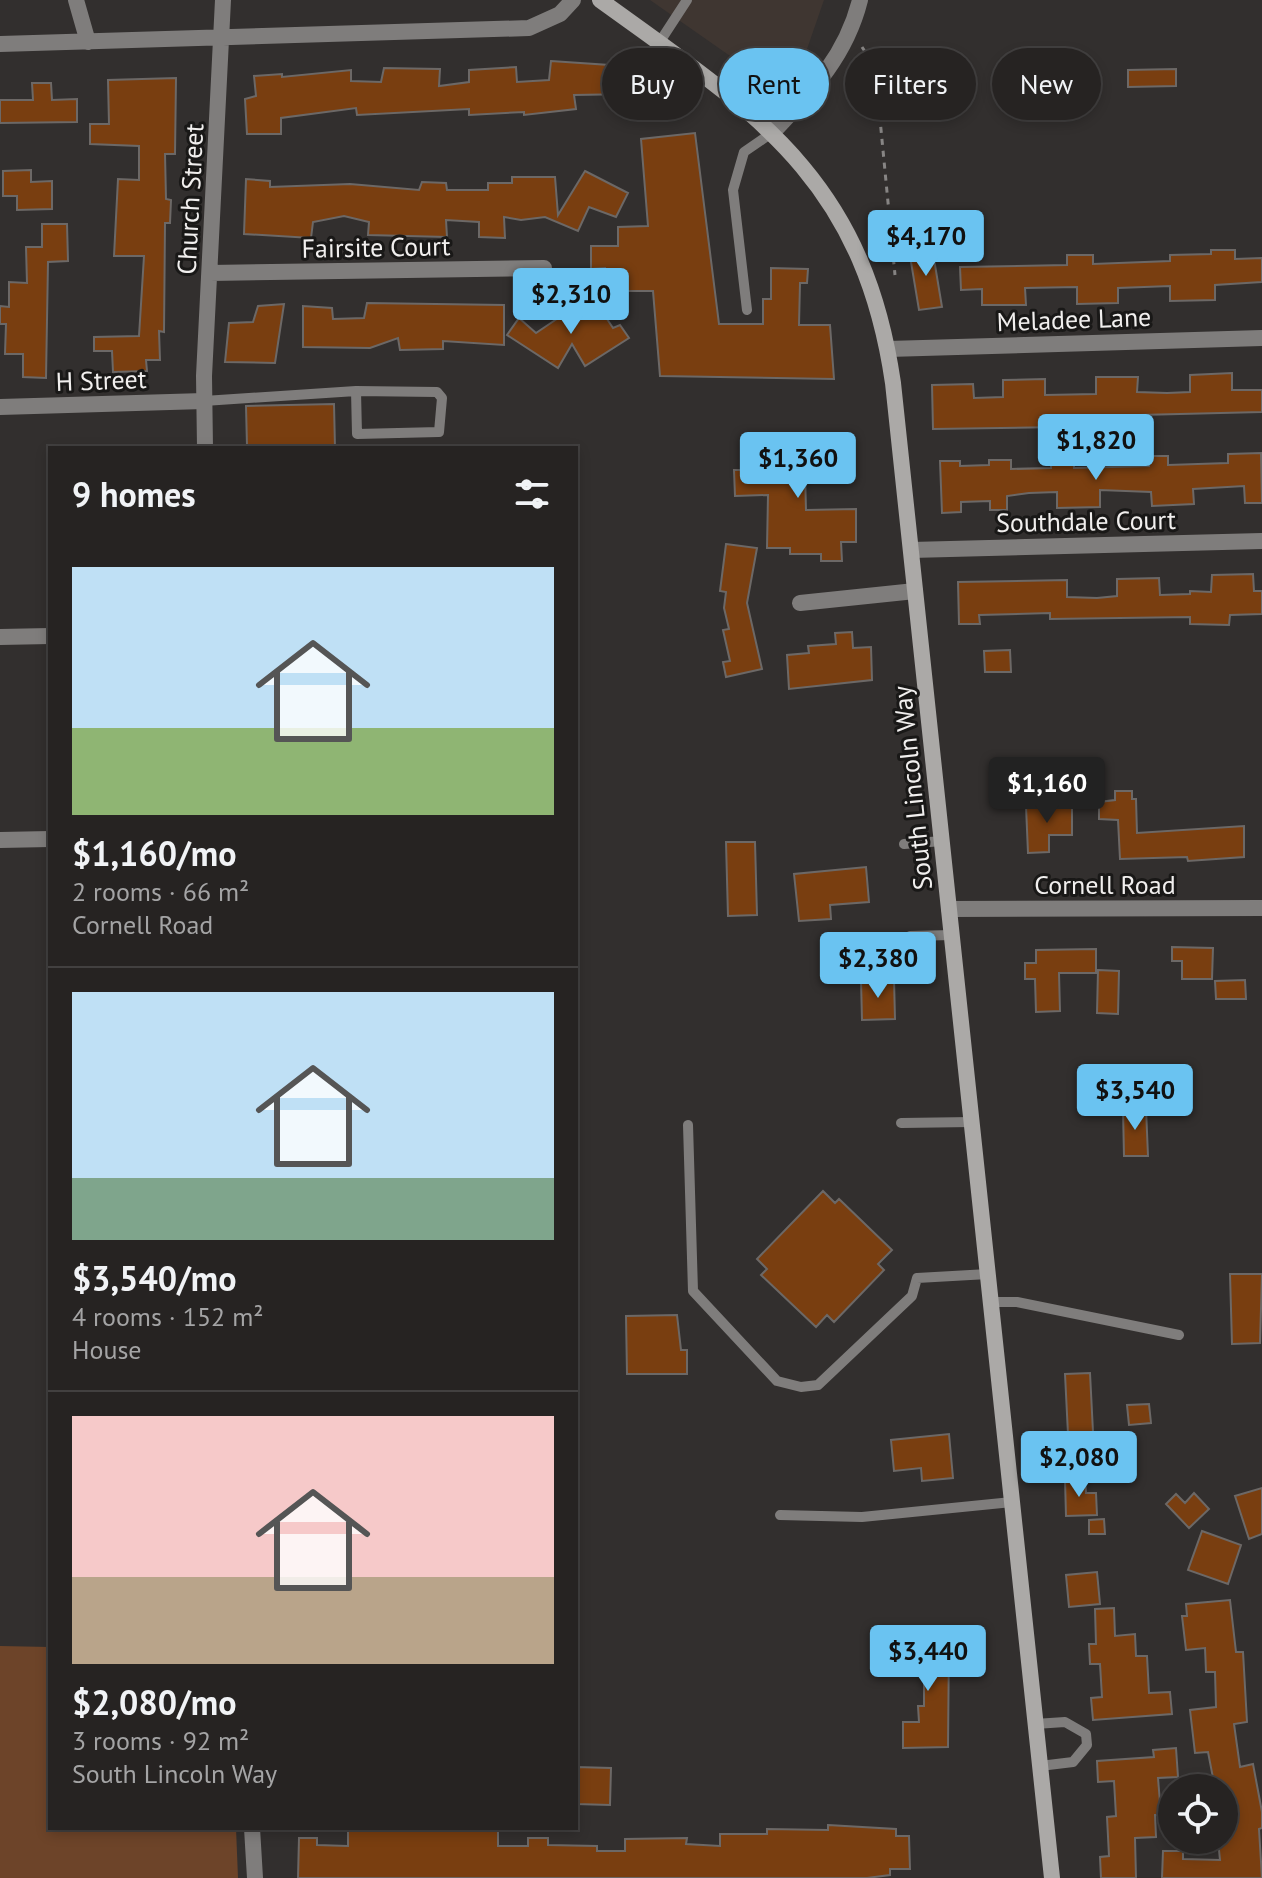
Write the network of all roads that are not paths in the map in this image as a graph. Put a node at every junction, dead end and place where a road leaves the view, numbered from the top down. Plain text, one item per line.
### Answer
1 (76, 0) edge
2 (223, 0) edge
3 (573, 0) edge
4 (600, 0) edge
5 (687, 0) edge
6 (860, 0) edge
7 (223, 37) junction
8 (88, 42) junction
9 (659, 43) junction
10 (0, 44) edge
11 (773, 132) junction
12 (544, 268) dead end
13 (210, 273) junction
14 (747, 310) dead end
15 (1262, 338) edge
16 (888, 349) junction
17 (356, 391) junction
18 (204, 401) junction
19 (0, 407) edge
20 (205, 446) edge
21 (1262, 541) edge
22 (911, 550) junction
23 (915, 591) junction
24 (800, 603) dead end
25 (48, 636) edge
26 (0, 637) edge
27 (48, 839) edge
28 (0, 840) edge
29 (942, 841) junction
30 (904, 844) dead end
31 (1262, 908) edge
32 (949, 909) junction
33 (952, 935) junction
34 (910, 936) dead end
35 (972, 1122) junction
36 (901, 1123) dead end
37 (688, 1125) dead end
38 (988, 1274) junction
39 (991, 1302) junction
40 (1179, 1335) dead end
41 (1012, 1502) junction
42 (780, 1515) dead end
43 (1035, 1724) junction
44 (1040, 1766) junction
45 (252, 1830) edge
46 (255, 1878) edge
47 (1052, 1878) edge

1 - 8 street
2 - 7 street, Church Street
3 - 7 street
4 - 9 main road, South Lincoln Way
5 - 9 lane
6 - 11 street
7 - 8 street
7 - 13 street, Church Street
8 - 10 street
9 - 11 main road, South Lincoln Way
11 - 14 lane
11 - 16 main road, South Lincoln Way
12 - 13 street, Fairsite Court
13 - 18 street, Church Street
15 - 16 street, Meladee Lane
16 - 22 main road, South Lincoln Way
17 - 17 lane
17 - 18 lane
18 - 19 street, H Street
18 - 20 street, Church Street
21 - 22 street, Southdale Court
22 - 23 main road, South Lincoln Way
23 - 24 street
23 - 29 main road, South Lincoln Way
25 - 26 street
27 - 28 street
29 - 30 lane
29 - 32 main road, South Lincoln Way
31 - 32 street, Cornell Road
32 - 33 main road, South Lincoln Way
33 - 34 lane
33 - 35 main road, South Lincoln Way
35 - 36 lane
35 - 38 main road, South Lincoln Way
37 - 38 lane
38 - 39 main road, South Lincoln Way
39 - 40 lane
39 - 41 main road, South Lincoln Way
41 - 42 lane
41 - 43 main road, South Lincoln Way
43 - 44 main road, South Lincoln Way
43 - 44 lane
44 - 47 main road, South Lincoln Way
45 - 46 street

